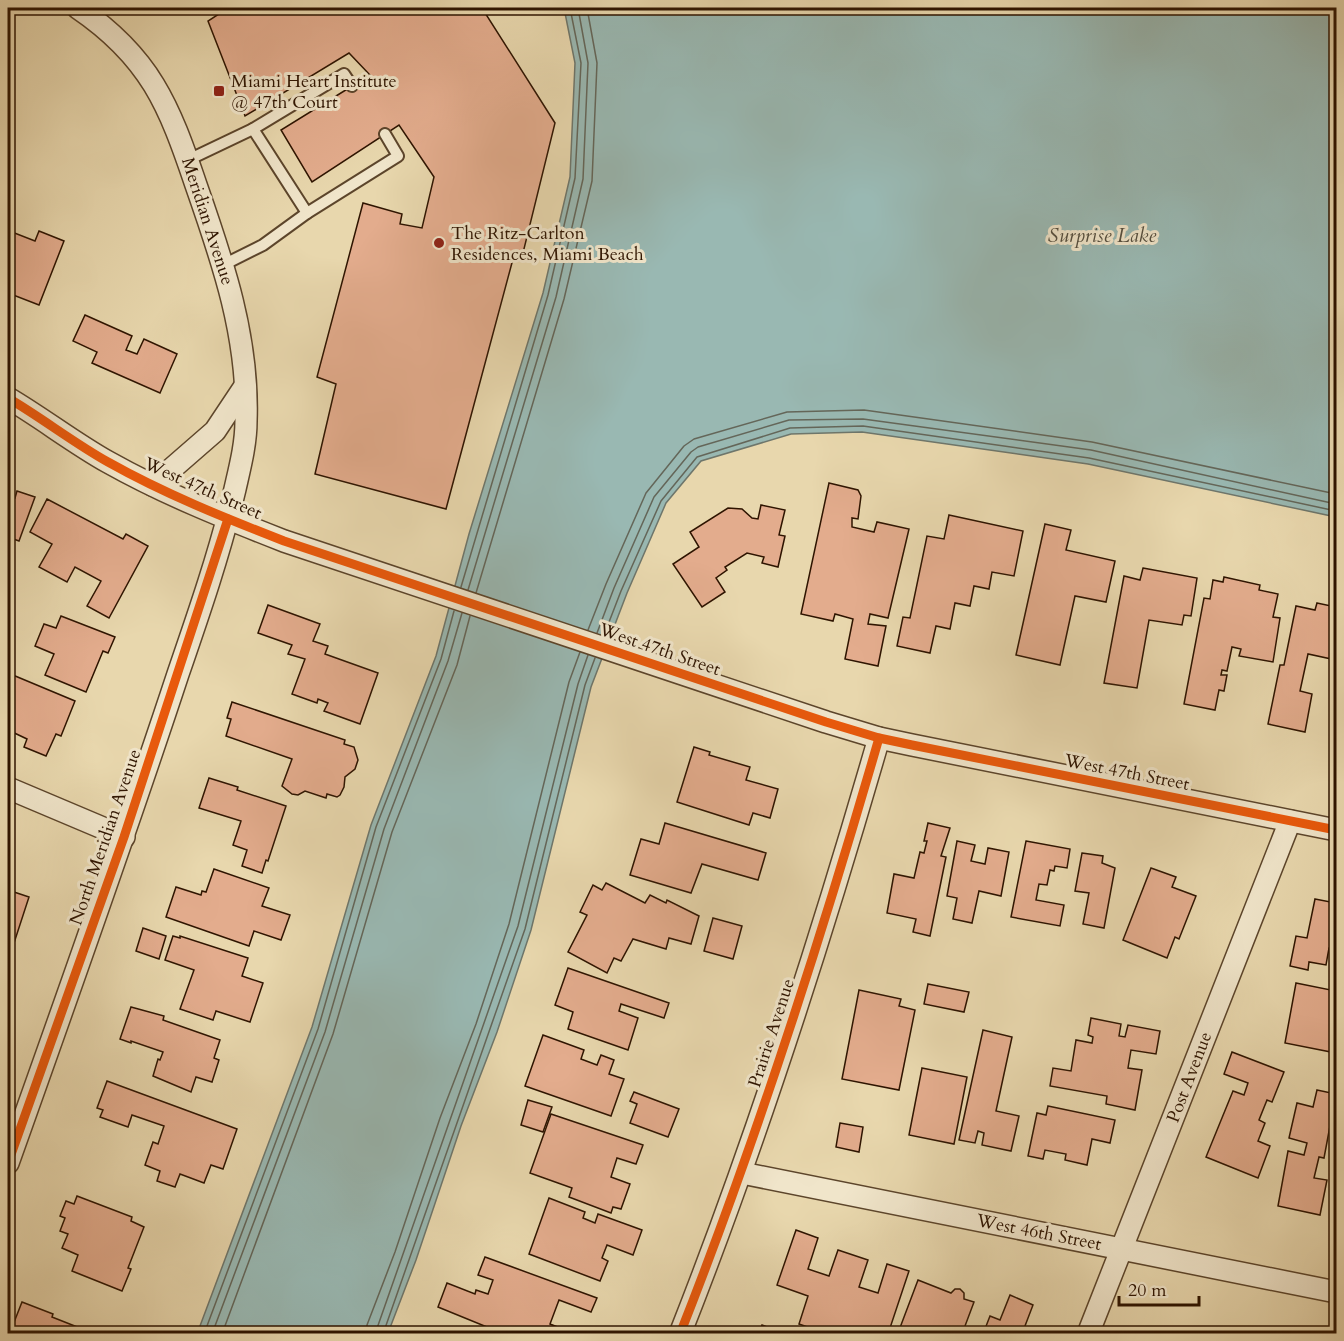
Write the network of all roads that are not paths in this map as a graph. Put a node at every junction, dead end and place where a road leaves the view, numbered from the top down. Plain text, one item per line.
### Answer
1 (78, 8) edge
2 (352, 86) dead end
3 (253, 129) junction
4 (385, 134) dead end
5 (188, 160) junction
6 (307, 213) junction
7 (224, 265) junction
8 (245, 386) junction
9 (8, 398) edge
10 (153, 485) junction
11 (228, 519) junction
12 (879, 738) junction
13 (8, 788) edge
14 (1290, 821) junction
15 (1336, 830) edge
16 (124, 837) junction
17 (8, 1163) edge
18 (742, 1173) junction
19 (1122, 1249) junction
20 (1336, 1292) edge
21 (680, 1334) edge
22 (1088, 1334) edge

1 - 5 street, Meridian Avenue
2 - 3 lane
3 - 5 lane
3 - 6 lane
4 - 6 lane
5 - 7 street, Meridian Avenue
6 - 7 lane
7 - 8 street, Meridian Avenue
8 - 10 street
8 - 11 street, Meridian Avenue
9 - 10 street, West 47th Street
10 - 11 street, West 47th Street
11 - 12 street, West 47th Street
11 - 16 street, North Meridian Avenue
12 - 14 street, West 47th Street
12 - 18 street, Prairie Avenue
13 - 16 street
14 - 15 street, West 47th Street
14 - 19 street, Post Avenue
16 - 17 street, North Meridian Avenue
18 - 19 street, West 46th Street
18 - 21 street, Prairie Avenue
19 - 20 street, West 46th Street
19 - 22 street, Post Avenue

